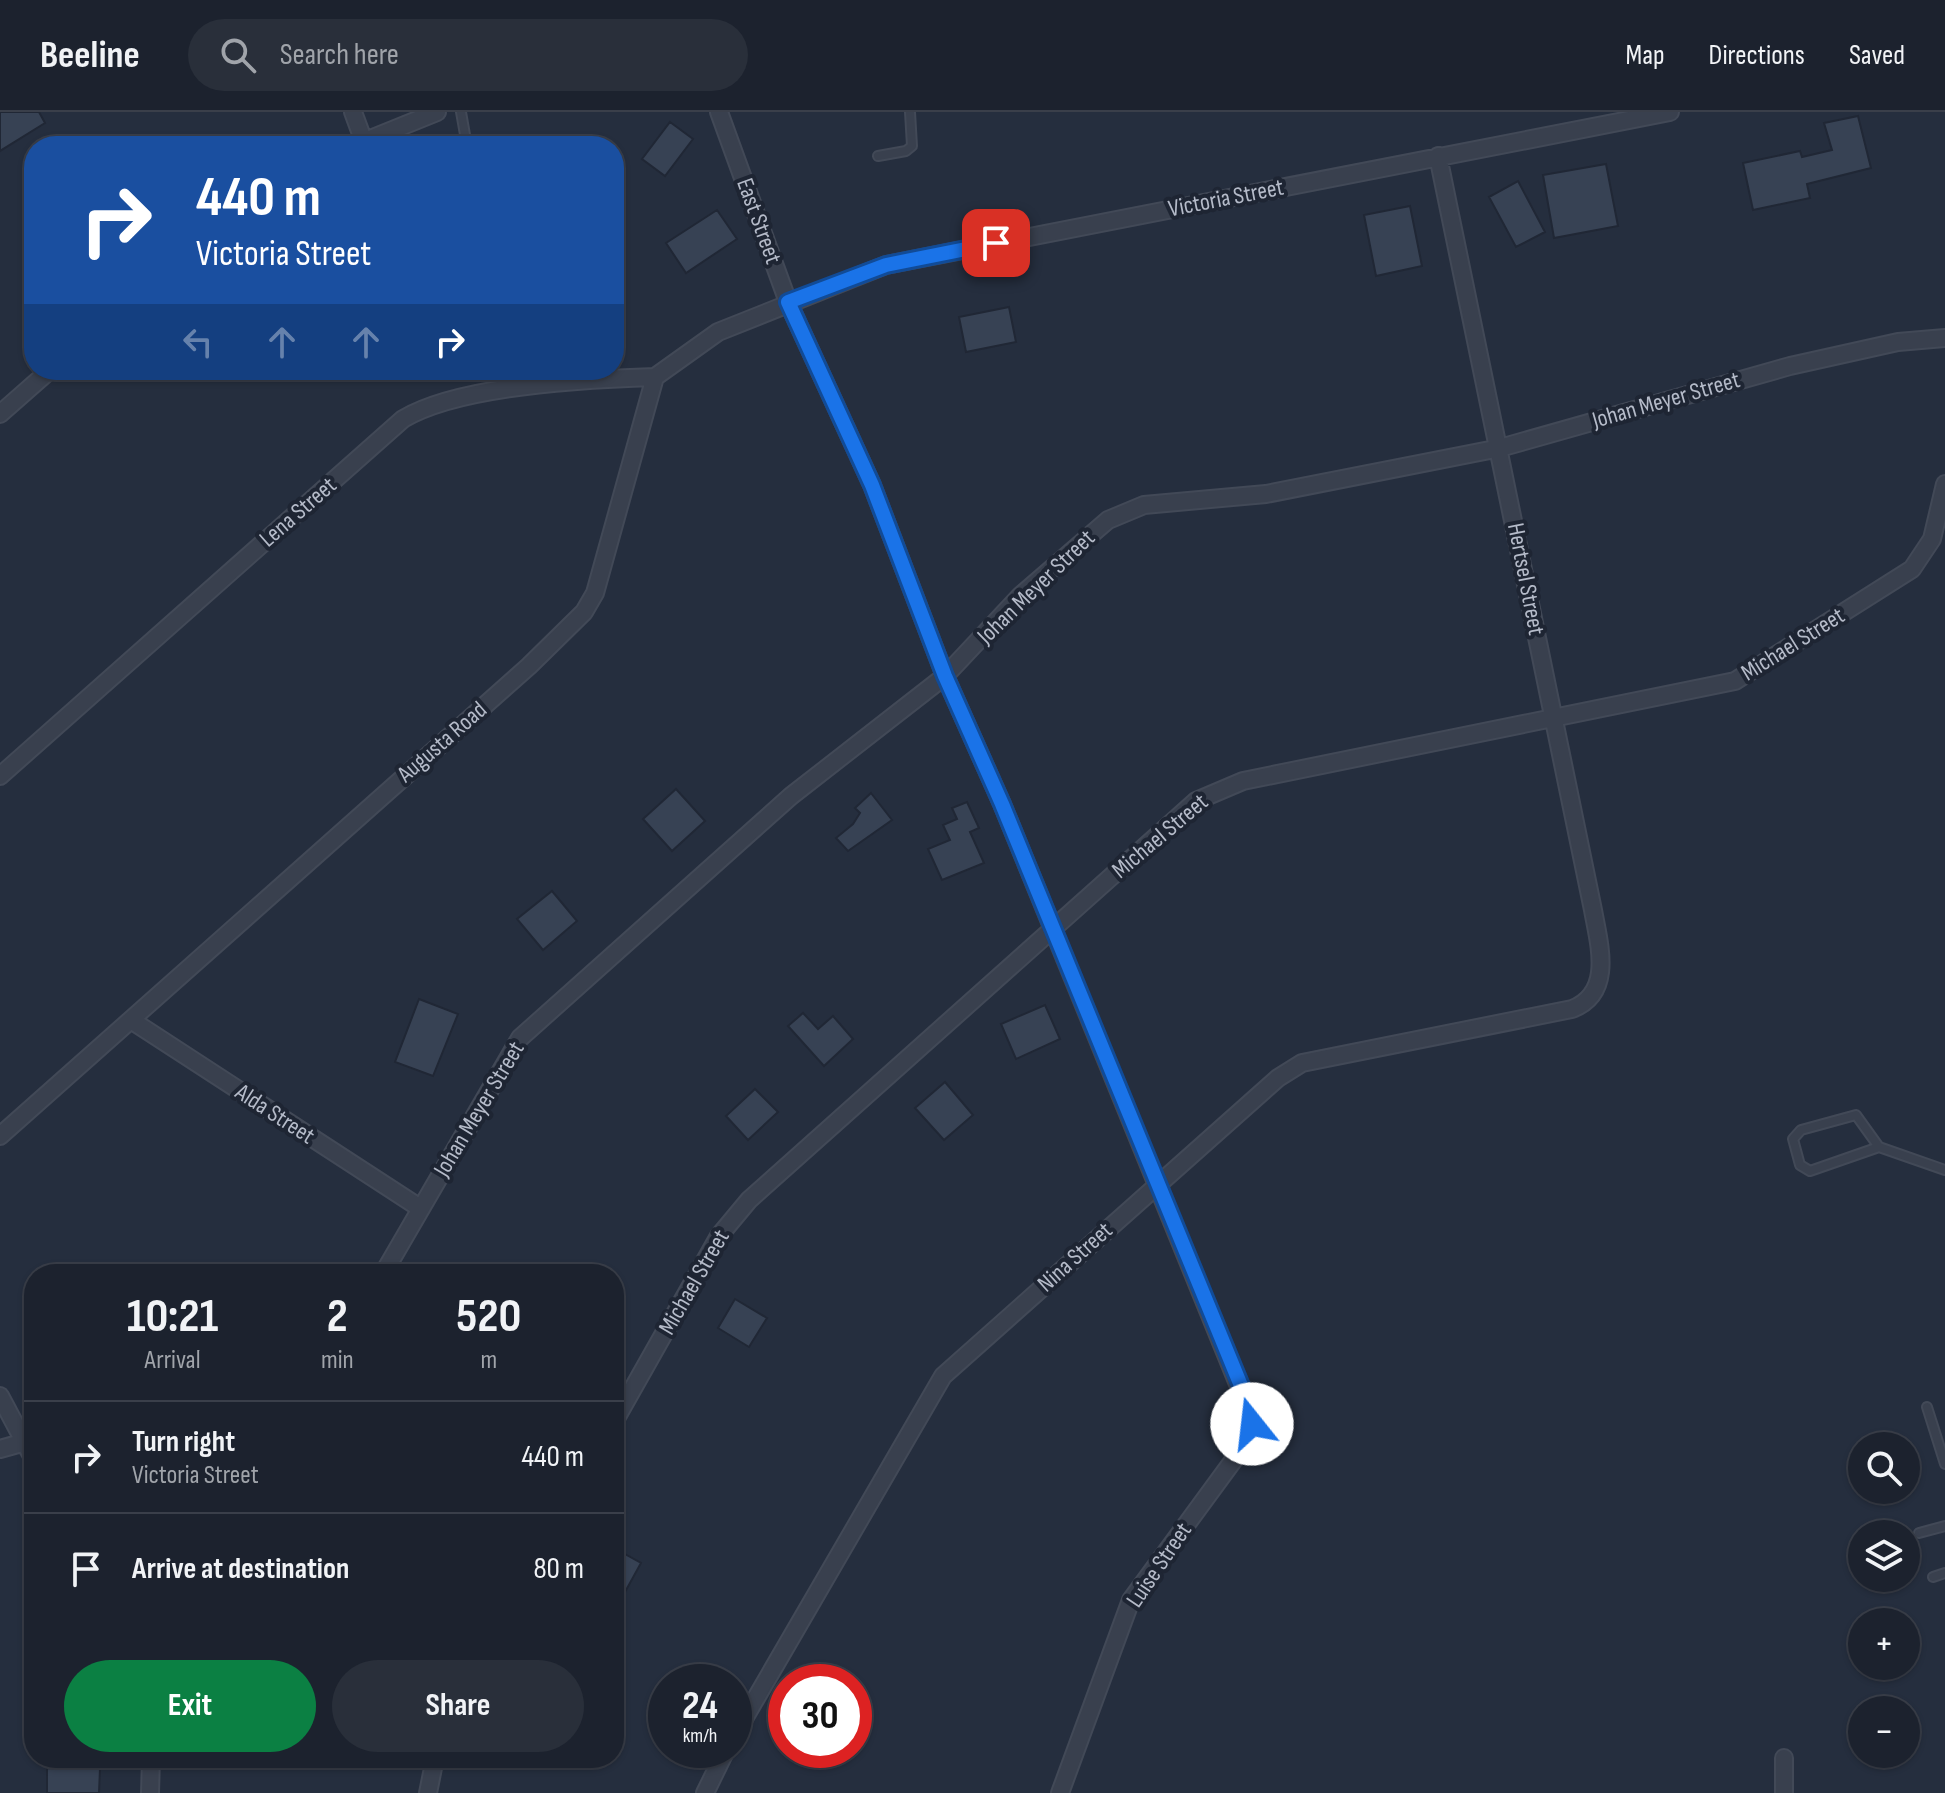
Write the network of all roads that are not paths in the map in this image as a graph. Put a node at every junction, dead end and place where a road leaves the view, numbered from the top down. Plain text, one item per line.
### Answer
1 (353, 112) edge
2 (437, 112) edge
3 (461, 112) edge
4 (719, 112) edge
5 (910, 112) edge
6 (1670, 112) edge
7 (358, 136) edge
8 (378, 136) edge
9 (465, 136) edge
10 (878, 156) dead end
11 (1438, 156) junction
12 (788, 302) junction
13 (1945, 338) edge
14 (655, 377) junction
15 (624, 379) edge
16 (39, 380) edge
17 (605, 380) edge
18 (0, 414) edge
19 (1500, 448) junction
20 (1945, 484) edge
21 (945, 676) junction
22 (1554, 719) junction
23 (0, 776) edge
24 (1053, 930) junction
25 (1589, 1000) joint
26 (131, 1020) junction
27 (0, 1136) edge
28 (1879, 1147) junction
29 (1945, 1170) edge
30 (1157, 1184) junction
31 (420, 1208) junction
32 (389, 1264) edge
33 (1244, 1393) joint
34 (0, 1396) edge
35 (624, 1404) edge
36 (1927, 1407) dead end
37 (24, 1440) edge
38 (24, 1442) edge
39 (0, 1449) edge
40 (1945, 1464) edge
41 (1945, 1526) edge
42 (1920, 1533) edge
43 (1945, 1573) edge
44 (1933, 1577) dead end
45 (752, 1705) edge
46 (1784, 1758) dead end
47 (151, 1768) edge
48 (433, 1768) edge
49 (717, 1768) edge
50 (150, 1793) edge
51 (428, 1793) edge
52 (705, 1793) edge
53 (1060, 1793) edge
54 (1784, 1793) edge

1 - 7 street
2 - 8 street
3 - 9 lane
4 - 12 street, East Street
5 - 10 lane
6 - 11 street, Victoria Street
11 - 12 street, Victoria Street
11 - 19 street, Hertsel Street
12 - 14 street
12 - 21 street, East Street
13 - 19 street, Johan Meyer Street
14 - 15 street, Lena Street
14 - 26 street, Augusta Road
16 - 18 street
17 - 23 street, Lena Street
19 - 21 street, Johan Meyer Street
19 - 22 street, Hertsel Street
20 - 22 street, Michael Street
21 - 24 street, East Street
21 - 31 street, Johan Meyer Street
22 - 24 street, Michael Street
22 - 25 street, Hertsel Street
24 - 30 street, East Street
24 - 35 street, Michael Street
25 - 30 street, Nina Street
26 - 27 street, Augusta Road
26 - 31 street, Alda Street
28 - 28 lane
28 - 29 lane
30 - 33 street, East Street
30 - 45 street, Nina Street
31 - 32 street, Johan Meyer Street
33 - 53 street, Luise Street
34 - 37 street
36 - 40 lane
38 - 39 street
41 - 42 lane
43 - 44 lane
46 - 54 street
47 - 50 street
48 - 51 street
49 - 52 street

